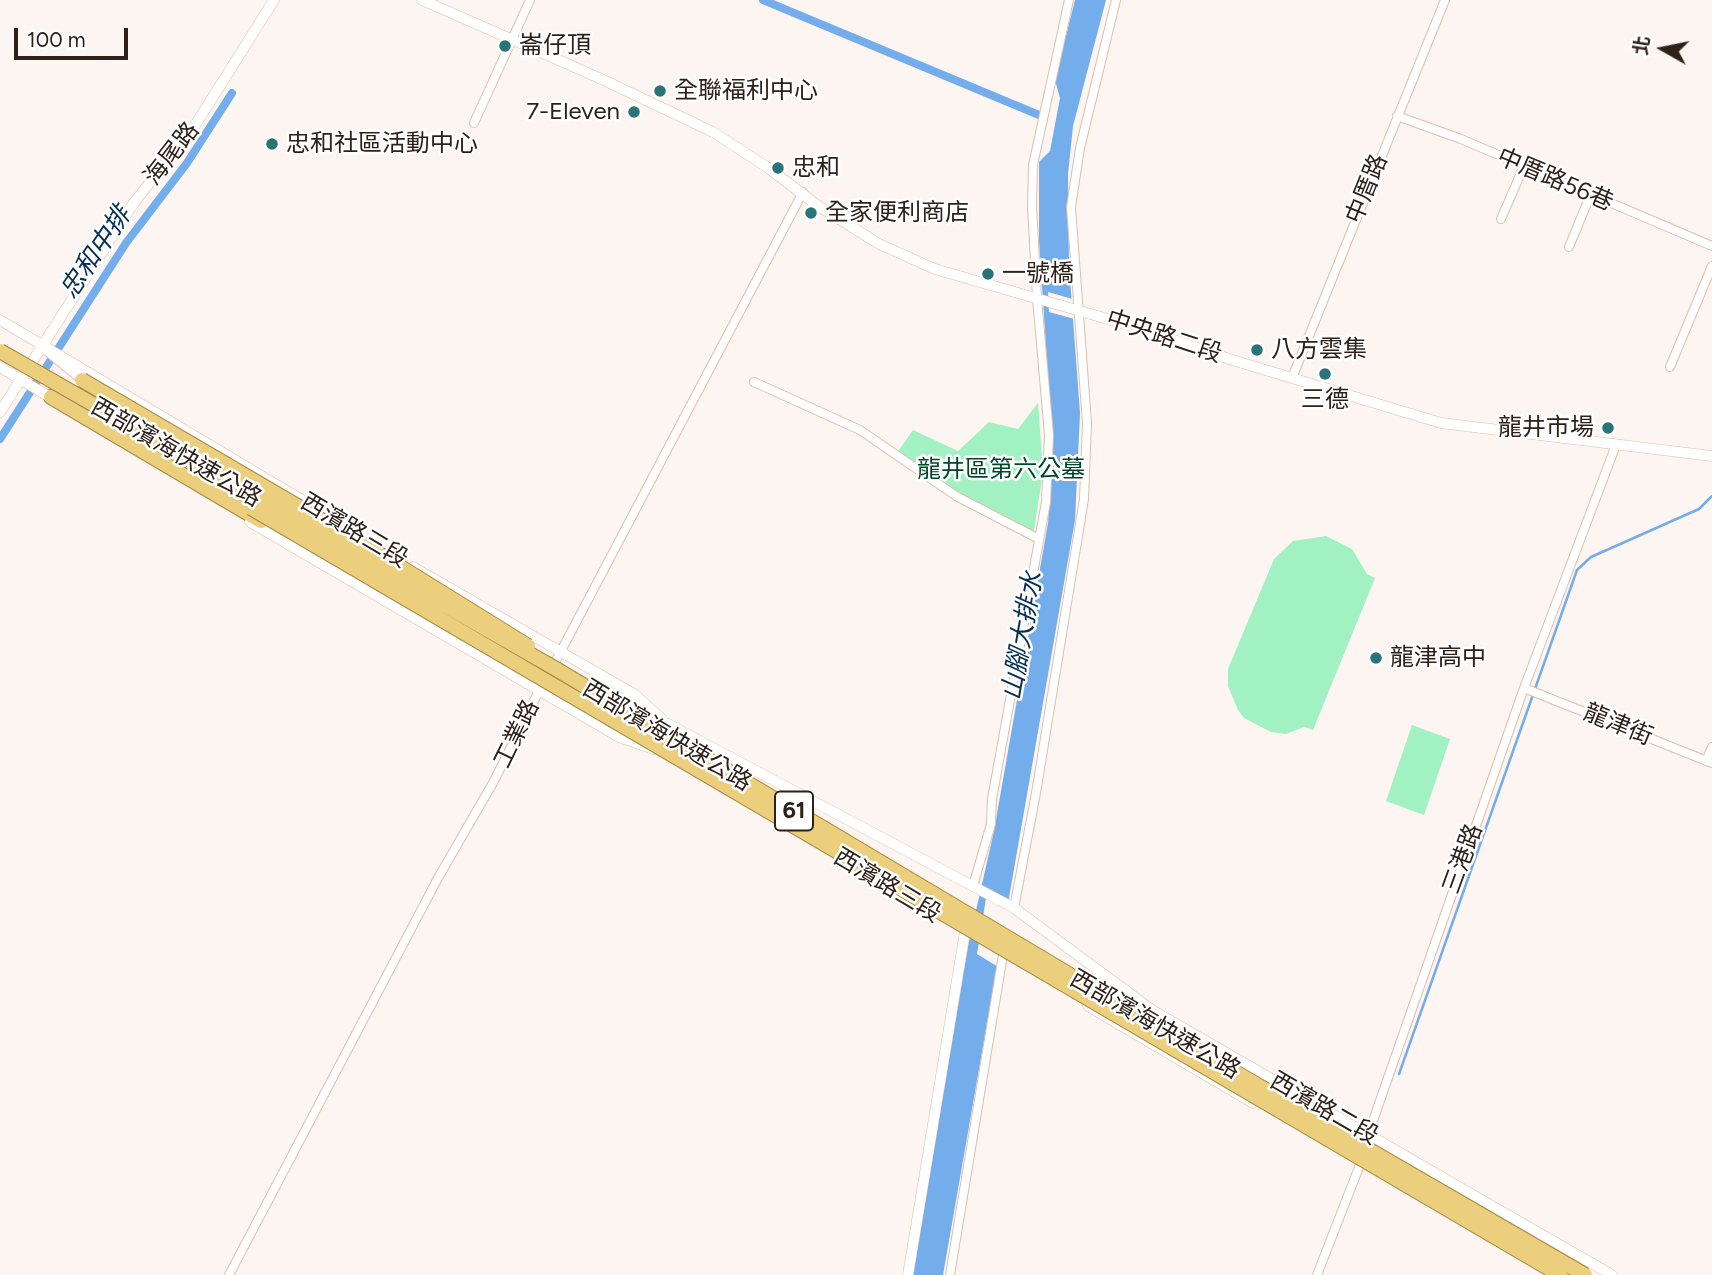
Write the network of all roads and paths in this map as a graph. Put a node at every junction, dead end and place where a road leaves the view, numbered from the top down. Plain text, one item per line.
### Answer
1 (274, 0) edge
2 (422, 0) edge
3 (530, 0) edge
4 (1069, 0) edge
5 (1116, 0) edge
6 (1445, 0) edge
7 (514, 40) junction
8 (1397, 116) junction
9 (474, 123) dead end
10 (1524, 166) junction
11 (803, 192) junction
12 (1590, 196) junction
13 (1501, 219) dead end
14 (1712, 246) edge
15 (1569, 247) dead end
16 (1712, 266) edge
17 (1037, 298) junction
18 (1079, 310) junction
19 (0, 320) edge
20 (0, 349) edge
21 (46, 349) junction
22 (0, 359) edge
23 (61, 360) junction
24 (32, 365) junction
25 (0, 367) edge
26 (1670, 367) dead end
27 (1292, 379) junction
28 (82, 380) joint
29 (25, 381) junction
30 (754, 383) dead end
31 (47, 394) junction
32 (0, 412) edge
33 (119, 417) junction
34 (1616, 445) junction
35 (1712, 456) edge
36 (1040, 539) junction
37 (490, 649) junction
38 (558, 653) junction
39 (552, 671) junction
40 (1524, 688) junction
41 (539, 689) junction
42 (588, 694) junction
43 (668, 724) junction
44 (1712, 747) edge
45 (663, 752) junction
46 (1709, 762) edge
47 (973, 886) junction
48 (1014, 908) junction
49 (965, 932) junction
50 (1003, 955) junction
51 (1368, 1134) junction
52 (1362, 1164) junction
53 (229, 1275) edge
54 (908, 1275) edge
55 (950, 1275) edge
56 (1317, 1275) edge
57 (1548, 1275) edge
58 (1560, 1275) edge
59 (1585, 1275) edge
60 (1612, 1275) edge

1 - 21 street, 海尾路
2 - 7 street, 中央路二段
3 - 7 street
4 - 17 street
5 - 18 street
6 - 8 street, 中厝路
7 - 9 street
7 - 11 street, 中央路二段
8 - 10 street, 中厝路56巷
8 - 27 street, 中厝路
10 - 12 street, 中厝路56巷
10 - 13 street
11 - 17 street, 中央路二段
11 - 38 street, 工業路
12 - 14 street, 中厝路56巷
12 - 15 street
16 - 26 street
17 - 18 street, 中央路二段
17 - 36 street
18 - 27 street, 中央路二段
18 - 48 street
19 - 21 street, 西濱路三段
20 - 24 street, 西濱路三段
20 - 39 highway, 西部濱海快速公路 / 61, bridge
21 - 23 street, 西濱路三段
21 - 24 street, 海尾路
22 - 37 highway, 西部濱海快速公路 / 61, bridge
23 - 28 street
23 - 38 street, 西濱路三段
24 - 29 street, 海尾路
24 - 33 street, 西濱路三段, bridge
25 - 29 street, 西濱路三段
27 - 34 street, 中央路二段
28 - 39 highway, bridge
29 - 31 street, 西濱路三段
29 - 32 street, 海尾路
30 - 36 street
31 - 33 street
31 - 37 highway, bridge
31 - 41 street, 西濱路三段
33 - 39 street, 西濱路三段
34 - 35 street, 中央路二段
34 - 40 street, 三港路
36 - 47 street
37 - 58 highway, 西部濱海快速公路 / 61, bridge
38 - 39 street, 工業路
38 - 43 street, 西濱路三段
39 - 41 street, 工業路
39 - 42 street, 西濱路三段
39 - 59 highway, 西部濱海快速公路 / 61, bridge
40 - 46 street, 龍津街
40 - 51 street, 三港路
41 - 45 street, 西濱路三段
41 - 53 street, 工業路
42 - 43 street, 西濱路三段
42 - 45 street, 西濱路三段
43 - 47 street, 西濱路三段
44 - 46 street
45 - 49 street, 西濱路三段
47 - 48 street, 西濱路二段
48 - 51 street, 西濱路二段
49 - 50 street, 西濱路三段, bridge
49 - 54 street
50 - 52 street, 西濱路二段
50 - 55 street
51 - 52 street, 三港路
51 - 60 street, 西濱路二段
52 - 56 street, 三港路
52 - 57 street, 西濱路二段

